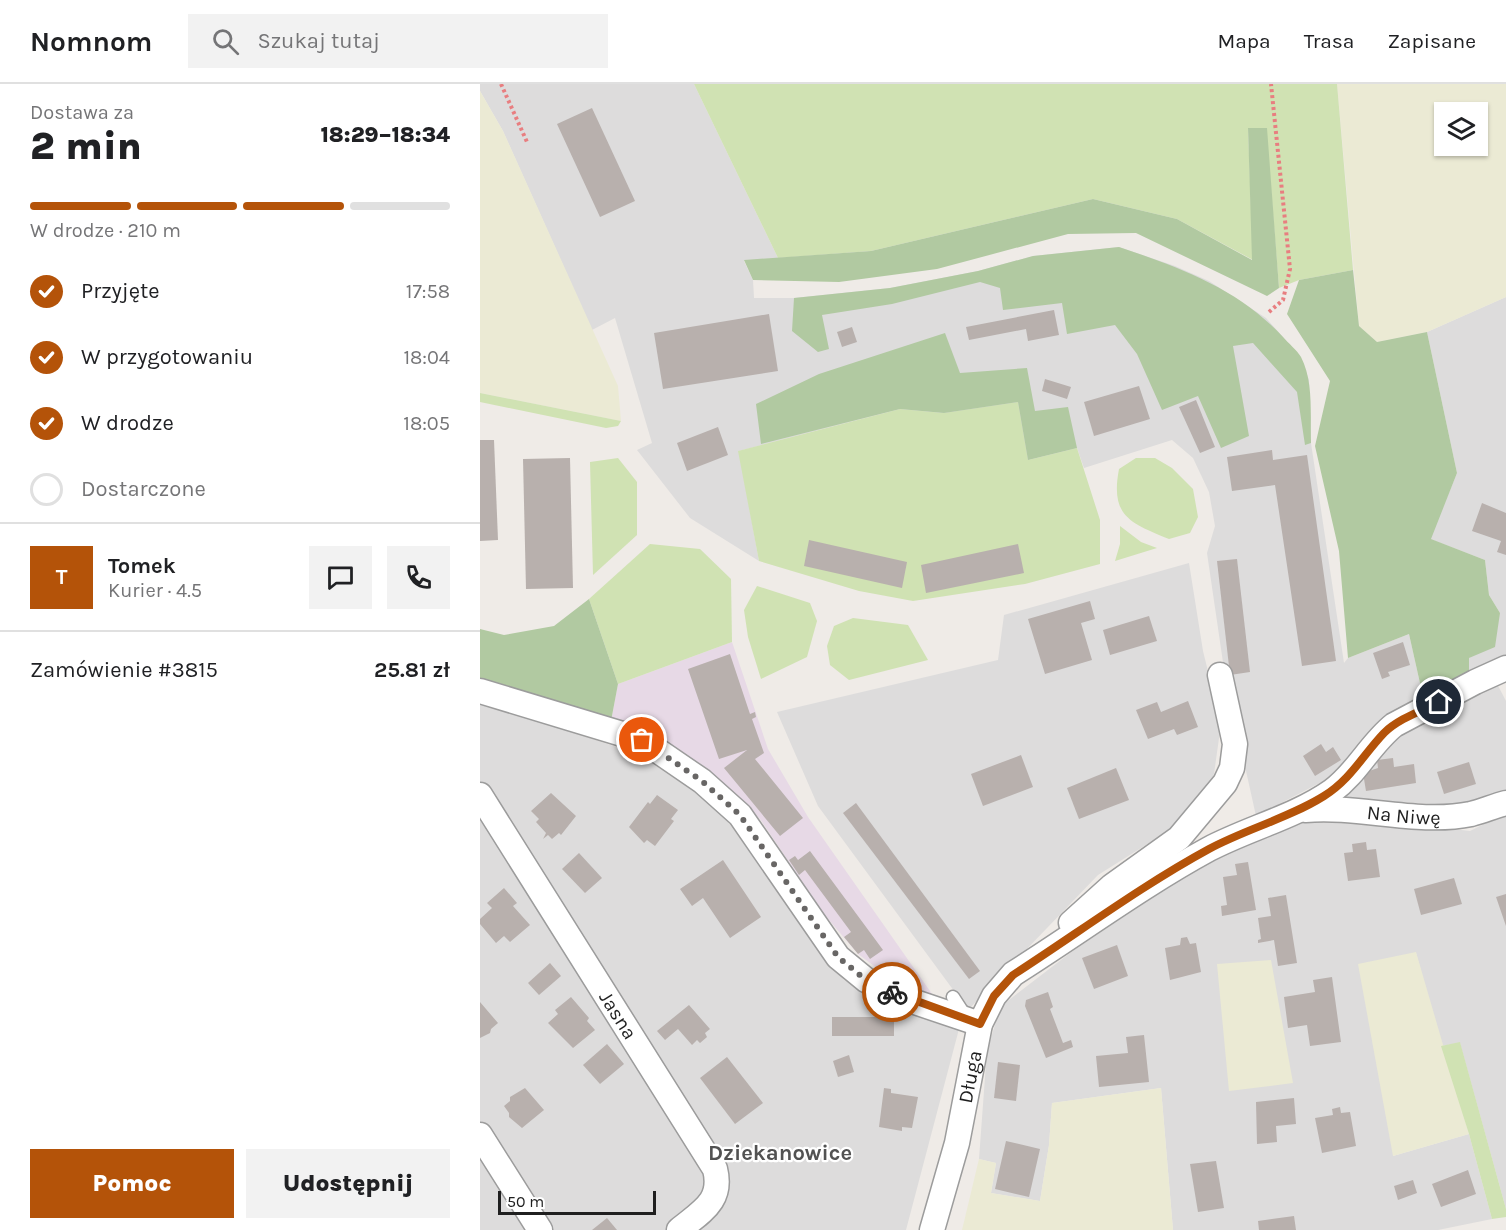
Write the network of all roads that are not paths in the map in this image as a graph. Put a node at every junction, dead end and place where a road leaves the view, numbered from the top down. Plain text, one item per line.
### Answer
1 (1506, 668) edge
2 (1220, 675) dead end
3 (480, 691) edge
4 (480, 795) edge
5 (1506, 802) edge
6 (1299, 810) junction
7 (1013, 975) junction
8 (953, 997) dead end
9 (974, 1022) junction
10 (480, 1135) edge
11 (540, 1230) edge
12 (679, 1230) edge
13 (932, 1230) edge

1 - 6 street
2 - 7 street
3 - 9 street
4 - 12 street, Jasna
5 - 6 street, Na Niwę
6 - 7 street, Długa
7 - 9 street, Długa
8 - 9 lane
9 - 13 street, Długa
10 - 11 street

